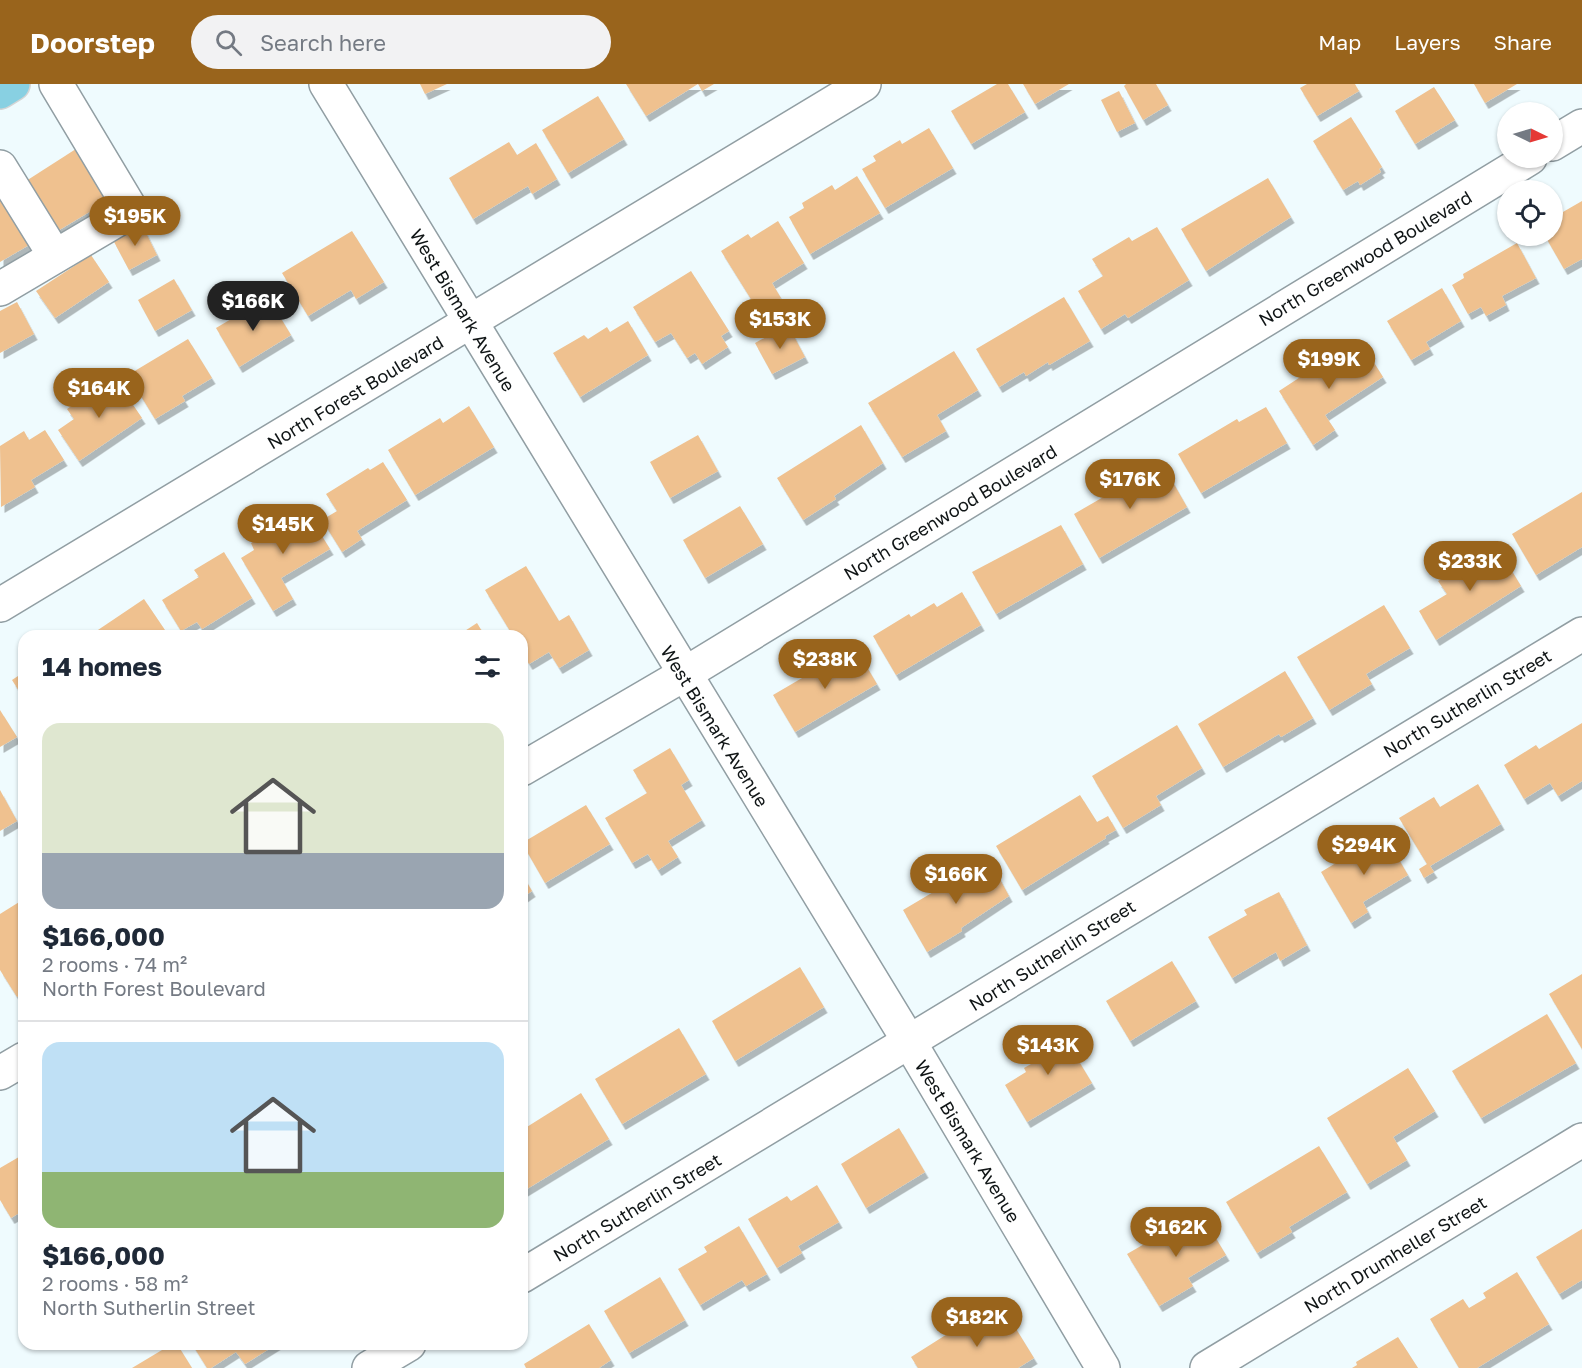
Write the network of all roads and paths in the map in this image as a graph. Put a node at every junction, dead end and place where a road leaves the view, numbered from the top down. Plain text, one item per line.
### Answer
1 (13, 84) edge
2 (56, 84) edge
3 (326, 84) edge
4 (864, 84) edge
5 (0, 92) edge
6 (1582, 126) edge
7 (1563, 137) edge
8 (0, 167) edge
9 (1514, 168) edge
10 (55, 256) junction
11 (0, 289) edge
12 (470, 323) junction
13 (0, 605) edge
14 (1582, 634) edge
15 (683, 675) junction
16 (528, 765) edge
17 (910, 1043) junction
18 (18, 1062) edge
19 (0, 1073) edge
20 (1582, 1140) edge
21 (528, 1272) edge
22 (399, 1350) edge
23 (369, 1368) edge
24 (1103, 1368) edge
25 (1207, 1368) edge

1 - 5 main road
2 - 10 street
3 - 12 street, West Bismark Avenue
4 - 12 street, North Forest Boulevard
6 - 7 street
8 - 10 street
9 - 15 street, North Greenwood Boulevard
10 - 11 street
12 - 13 street, North Forest Boulevard
12 - 15 street, West Bismark Avenue
14 - 17 street, North Sutherlin Street
15 - 16 street, North Greenwood Boulevard
15 - 17 street, West Bismark Avenue
17 - 21 street, North Sutherlin Street
17 - 24 street, West Bismark Avenue
18 - 19 street
20 - 25 street, North Drumheller Street
22 - 23 street

